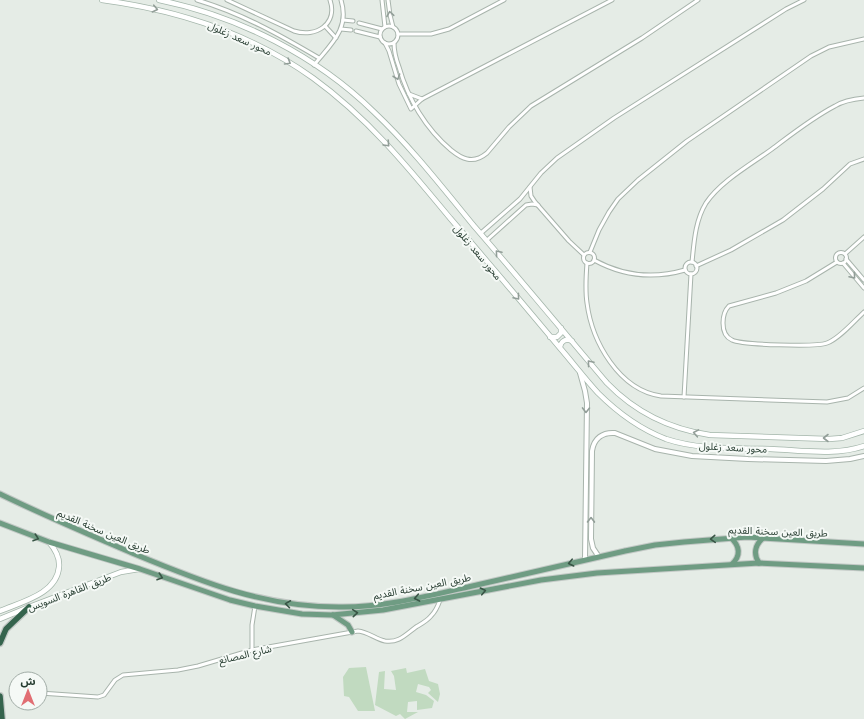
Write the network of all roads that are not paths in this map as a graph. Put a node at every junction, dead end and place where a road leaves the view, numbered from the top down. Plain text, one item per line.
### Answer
1 (102, 0) edge
2 (159, 0) edge
3 (197, 0) edge
4 (227, 0) edge
5 (330, 0) edge
6 (341, 0) edge
7 (379, 0) edge
8 (388, 0) edge
9 (504, 0) edge
10 (612, 0) edge
11 (698, 0) edge
12 (804, 0) edge
13 (383, 2) edge
14 (344, 20) junction
15 (353, 22) dead end
16 (359, 23) dead end
17 (325, 26) junction
18 (393, 27) junction
19 (342, 28) junction
20 (384, 28) junction
21 (351, 30) dead end
22 (356, 31) dead end
23 (398, 34) junction
24 (380, 37) junction
25 (336, 38) junction
26 (864, 40) edge
27 (385, 43) junction
28 (394, 43) junction
29 (320, 58) junction
30 (314, 64) junction
31 (409, 94) junction
32 (864, 98) edge
33 (422, 99) junction
34 (415, 106) junction
35 (864, 159) edge
36 (530, 188) junction
37 (520, 199) junction
38 (526, 205) junction
39 (538, 205) junction
40 (481, 233) junction
41 (864, 237) edge
42 (487, 240) junction
43 (590, 252) junction
44 (845, 254) junction
45 (584, 255) junction
46 (846, 259) junction
47 (594, 260) junction
48 (692, 262) junction
49 (837, 262) junction
50 (587, 263) junction
51 (842, 263) junction
52 (696, 266) junction
53 (685, 270) junction
54 (691, 274) junction
55 (864, 280) edge
56 (864, 288) edge
57 (864, 312) edge
58 (561, 328) junction
59 (550, 338) junction
60 (572, 341) junction
61 (560, 347) junction
62 (580, 372) junction
63 (864, 388) edge
64 (684, 397) junction
65 (864, 431) edge
66 (864, 446) edge
67 (864, 456) edge
68 (0, 494) edge
69 (0, 523) edge
70 (731, 538) junction
71 (764, 538) junction
72 (49, 542) junction
73 (864, 544) edge
74 (599, 557) junction
75 (585, 560) junction
76 (759, 563) junction
77 (732, 564) junction
78 (864, 568) edge
79 (140, 570) junction
80 (440, 600) junction
81 (29, 606) junction
82 (255, 606) junction
83 (0, 611) edge
84 (332, 614) junction
85 (0, 619) edge
86 (352, 632) junction
87 (0, 643) edge
88 (252, 650) junction
89 (48, 694) edge
90 (0, 696) edge
91 (2, 719) edge

1 -> 59 main road, محور سعد زغلول
2 - 30 main road, محور سعد زغلول
3 - 29 street
4 - 17 street
5 - 17 street
6 - 14 street
7 - 13 street
18 -> 8 street
9 - 23 street
10 - 33 street
11 - 34 street
12 - 36 street
13 - 20 street
14 - 15 street
14 - 19 street
16 - 20 street
17 - 25 street
18 - 20 street
18 - 23 street
19 - 21 street
19 - 25 street
20 - 24 street
22 - 24 street
23 - 28 street
24 - 27 street
25 - 29 street
26 - 43 street
27 - 28 street
27 -> 34 street
28 - 31 street
29 - 30 street
30 - 40 main road, محور سعد زغلول
31 - 33 street
31 - 34 street
32 - 48 street
33 - 34 street
35 - 52 street
36 - 37 street
36 - 39 street
37 - 38 street
37 - 40 street
38 - 39 street
38 - 42 street
39 - 45 street
40 - 42 main road, محور سعد زغلول
41 - 44 street
58 -> 42 main road, محور سعد زغلول
43 - 45 street
43 - 47 street
44 - 46 street
44 - 49 street
45 - 50 street
46 - 51 street
46 - 55 street
47 - 50 street
47 - 53 street
48 - 52 street
48 - 53 street
49 - 51 street
49 - 57 street
50 - 64 street
51 -> 56 street
52 - 54 street
53 - 54 street
54 - 64 street
58 - 59 main road
58 - 60 main road, محور سعد زغلول
59 - 61 main road, محور سعد زغلول
60 - 61 main road
65 -> 60 main road, محور سعد زغلول
61 - 62 main road, محور سعد زغلول
62 - 66 main road, محور سعد زغلول
62 -> 75 street
63 - 64 street
74 -> 67 street
75 -> 68 main road, طريق العين سخنة القديم
69 -> 72 main road, طريق العين سخنة القديم
70 - 71 main road, طريق العين سخنة القديم
70 -> 74 main road, طريق العين سخنة القديم
70 - 77 main road
71 - 73 main road, طريق العين سخنة القديم
71 - 76 main road
72 - 79 main road, طريق العين سخنة القديم
72 - 83 main road, طريق القاهرة السويس
74 - 75 main road, طريق العين سخنة القديم
76 - 77 main road, طريق العين سخنة القديم
76 - 78 main road, طريق العين سخنة القديم
80 -> 77 main road, طريق العين سخنة القديم
79 - 81 main road, طريق القاهرة السويس
79 -> 82 main road, طريق العين سخنة القديم
84 -> 80 main road, طريق العين سخنة القديم
80 - 86 street, شارع المصانع
81 - 85 main road, طريق القاهرة السويس
81 - 87 highway
82 - 84 main road, طريق العين سخنة القديم
82 - 88 street
84 - 86 main road
86 - 88 street, شارع المصانع
88 - 89 street, شارع المصانع
90 - 91 highway

